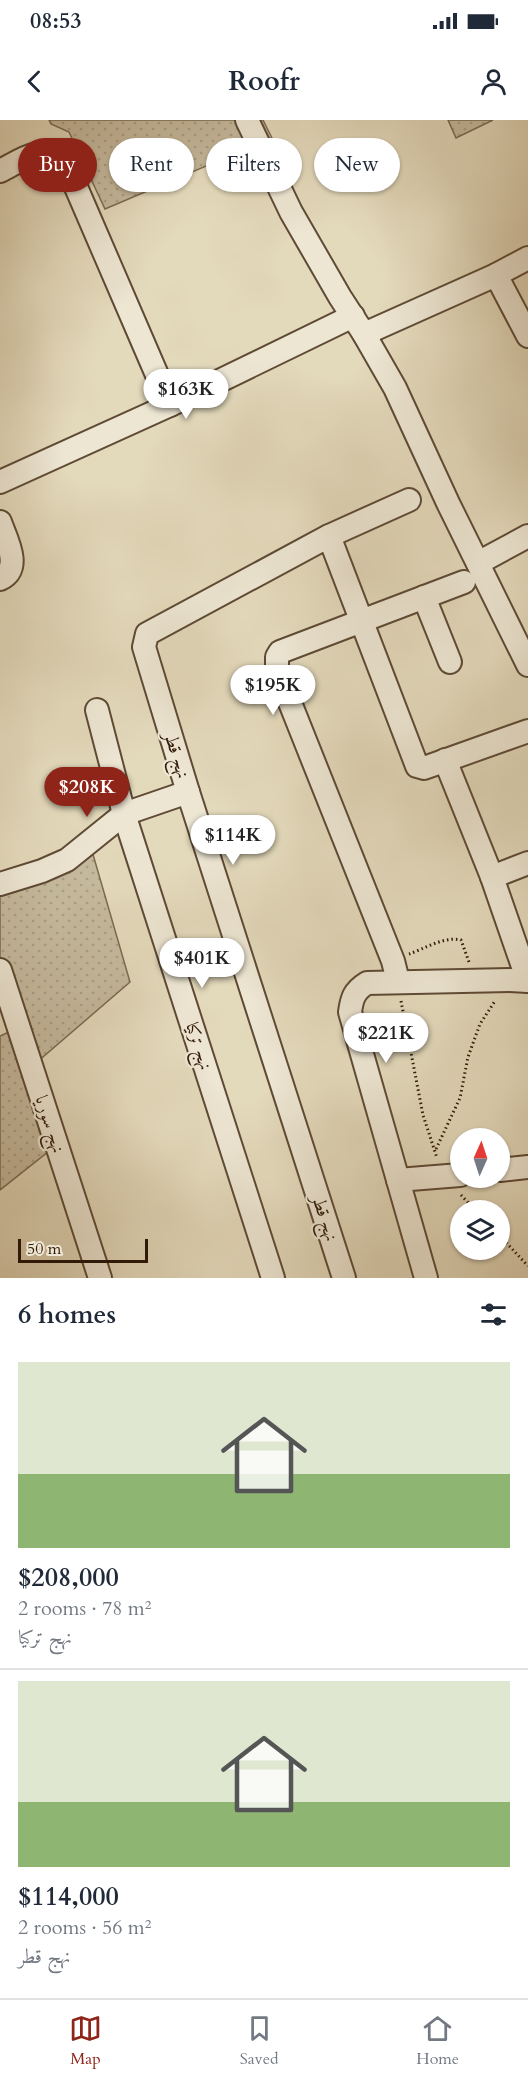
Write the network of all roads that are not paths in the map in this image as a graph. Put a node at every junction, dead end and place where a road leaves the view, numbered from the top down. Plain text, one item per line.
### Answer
1 (247, 120) edge
2 (0, 171) edge
3 (528, 258) edge
4 (496, 275) junction
5 (359, 325) junction
6 (528, 336) edge
7 (170, 405) junction
8 (0, 482) edge
9 (410, 500) dead end
10 (0, 522) edge
11 (329, 536) junction
12 (528, 536) edge
13 (478, 563) junction
14 (0, 579) edge
15 (464, 582) dead end
16 (424, 597) junction
17 (361, 620) junction
18 (450, 662) dead end
19 (528, 665) edge
20 (97, 710) dead end
21 (528, 731) edge
22 (445, 760) junction
23 (188, 792) junction
24 (124, 814) junction
25 (528, 863) edge
26 (492, 877) junction
27 (0, 884) edge
28 (0, 970) edge
29 (395, 971) junction
30 (522, 981) edge
31 (528, 1167) edge
32 (510, 1169) edge
33 (450, 1176) edge
34 (398, 1180) junction
35 (100, 1278) edge
36 (273, 1278) edge
37 (344, 1278) edge
38 (426, 1278) edge

1 - 5 street
2 - 7 street
3 - 4 street
4 - 5 street
4 - 6 street
5 - 7 street
5 - 13 street
7 - 8 street
9 - 11 street, نهج قطر
10 - 14 street
11 - 17 street
11 - 23 street, نهج قطر
12 - 13 street
13 - 19 street
15 - 16 street
16 - 17 street
16 - 18 street
17 - 22 street
17 - 29 street
20 - 24 street, نهج تركيا
21 - 22 street
22 - 26 street
23 - 24 street
23 - 37 street, نهج قطر
24 - 27 street
24 - 36 street, نهج تركيا
25 - 26 street
26 - 30 street
28 - 35 street, نهج سوريا
29 - 30 street
29 - 34 street
31 - 32 street
33 - 34 street
34 - 38 street

